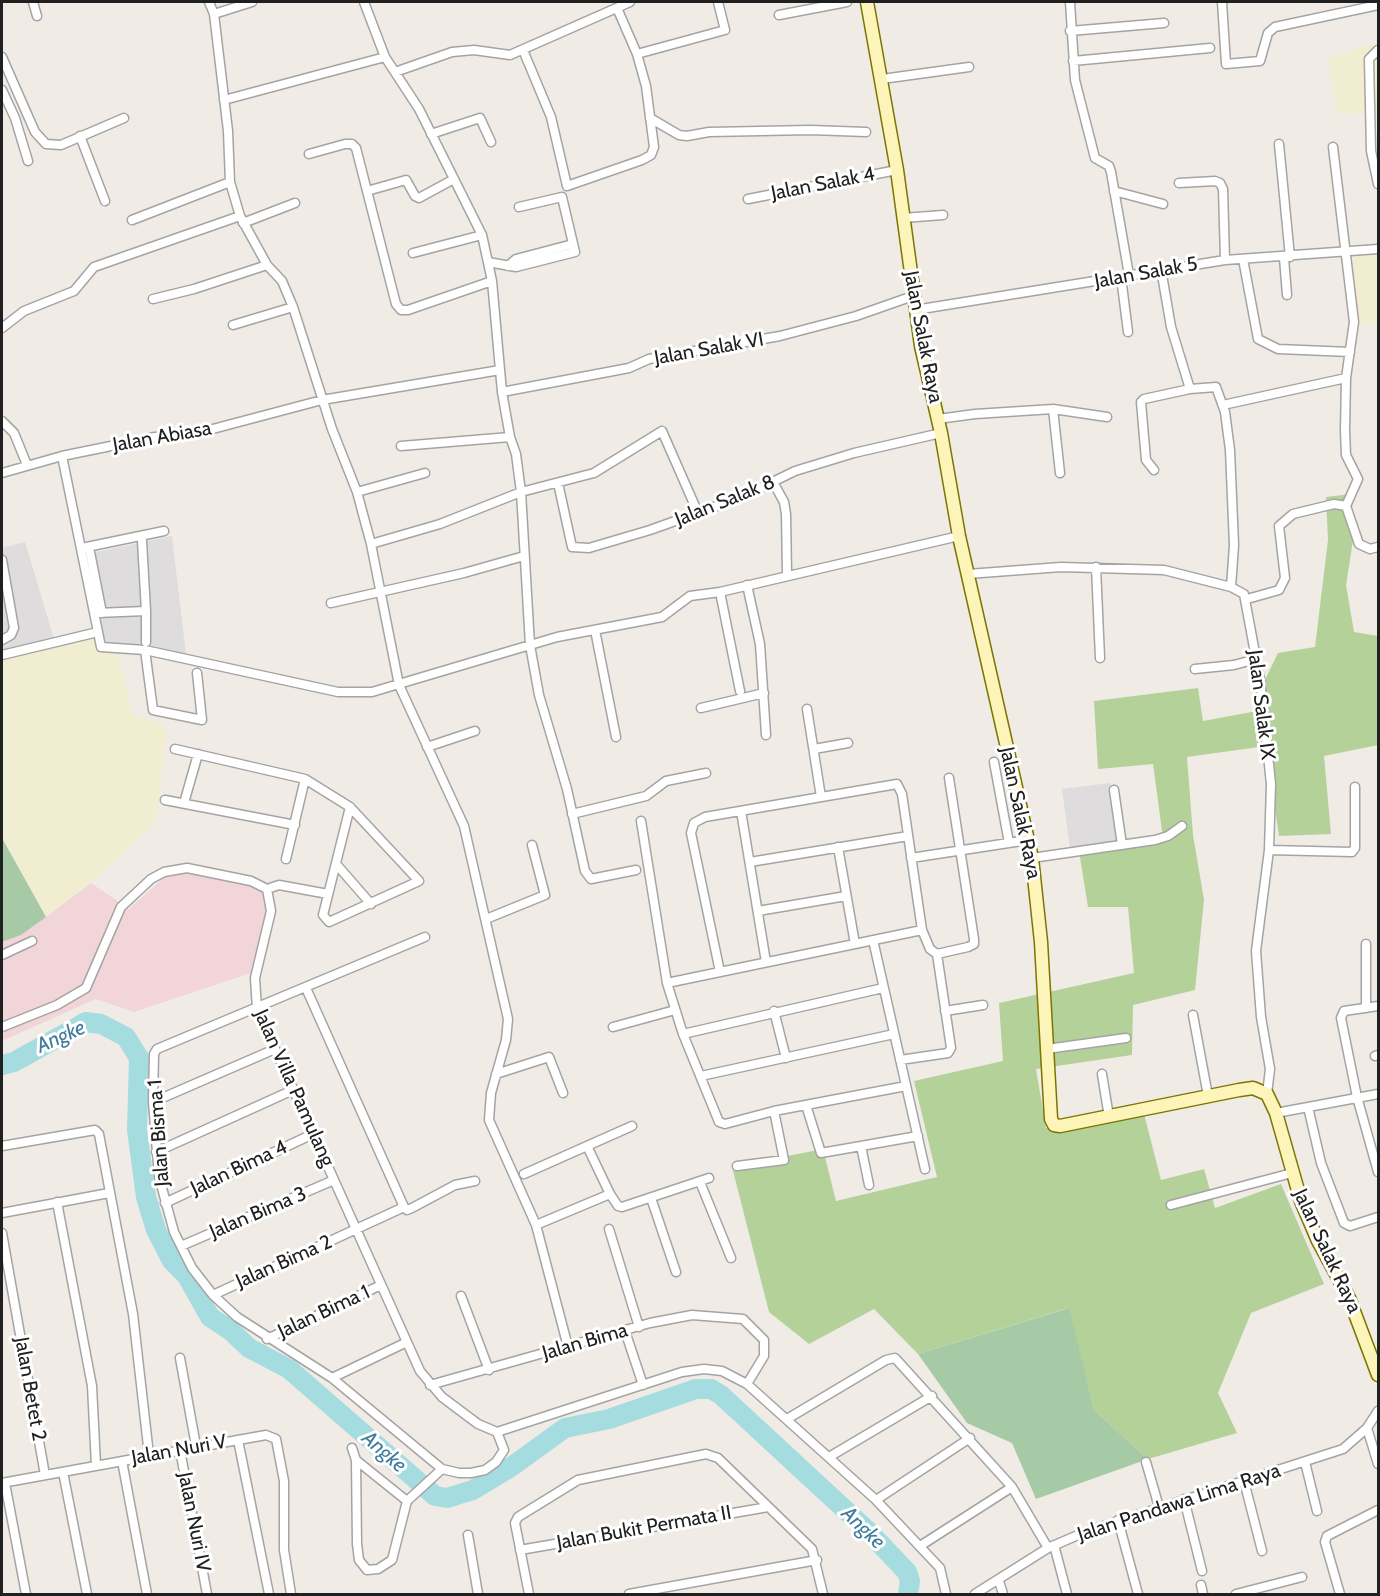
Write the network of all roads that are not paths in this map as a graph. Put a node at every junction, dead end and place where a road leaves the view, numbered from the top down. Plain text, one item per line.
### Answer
1 (33, 2) edge
2 (209, 2) edge
3 (252, 2) edge
4 (364, 2) edge
5 (630, 2) edge
6 (718, 2) edge
7 (847, 2) edge
8 (867, 2) edge
9 (1070, 2) edge
10 (1222, 2) edge
11 (1378, 5) edge
12 (617, 8) junction
13 (214, 14) junction
14 (779, 15) dead end
15 (37, 16) dead end
16 (1164, 23) dead end
17 (1070, 31) junction
18 (1210, 48) dead end
19 (523, 50) junction
20 (1378, 50) edge
21 (637, 54) junction
22 (2, 57) edge
23 (385, 57) junction
24 (1073, 61) junction
25 (969, 67) dead end
26 (395, 72) junction
27 (882, 79) junction
28 (2, 90) edge
29 (224, 100) junction
30 (124, 118) dead end
31 (650, 118) junction
32 (866, 132) dead end
33 (431, 134) junction
34 (80, 136) junction
35 (491, 142) dead end
36 (1279, 144) dead end
37 (1333, 147) dead end
38 (309, 154) dead end
39 (28, 161) dead end
40 (897, 170) junction
41 (454, 179) junction
42 (230, 182) junction
43 (1179, 183) dead end
44 (1378, 184) edge
45 (367, 191) junction
46 (1114, 191) junction
47 (748, 199) dead end
48 (105, 201) dead end
49 (295, 203) dead end
50 (1163, 204) dead end
51 (519, 207) dead end
52 (943, 215) dead end
53 (903, 218) junction
54 (242, 219) junction
55 (132, 220) dead end
56 (482, 235) junction
57 (1378, 249) edge
58 (1347, 251) junction
59 (413, 253) dead end
60 (1287, 257) junction
61 (1243, 259) junction
62 (1225, 260) junction
63 (488, 262) junction
64 (267, 265) junction
65 (1161, 269) junction
66 (1125, 276) junction
67 (492, 281) junction
68 (1287, 295) dead end
69 (913, 296) junction
70 (153, 299) dead end
71 (293, 307) junction
72 (915, 310) junction
73 (233, 325) dead end
74 (2, 328) edge
75 (1128, 332) dead end
76 (1350, 352) junction
77 (500, 370) junction
78 (1346, 378) junction
79 (1190, 389) junction
80 (502, 392) junction
81 (322, 400) junction
82 (1223, 405) junction
83 (1053, 409) junction
84 (1107, 417) dead end
85 (938, 419) junction
86 (2, 421) edge
87 (941, 433) junction
88 (510, 437) junction
89 (401, 446) dead end
90 (62, 456) junction
91 (27, 465) junction
92 (1154, 470) dead end
93 (2, 473) edge
94 (425, 473) dead end
95 (1059, 473) dead end
96 (558, 483) junction
97 (773, 483) junction
98 (357, 492) junction
99 (521, 492) junction
100 (1346, 506) junction
101 (698, 513) junction
102 (164, 531) dead end
103 (959, 536) junction
104 (142, 541) dead end
105 (371, 544) junction
106 (1378, 547) edge
107 (86, 550) junction
108 (524, 556) junction
109 (2, 560) edge
110 (1096, 567) junction
111 (787, 574) junction
112 (968, 574) junction
113 (747, 585) junction
114 (1231, 586) junction
115 (4, 589) edge
116 (381, 592) junction
117 (720, 592) junction
118 (1247, 599) junction
119 (331, 603) dead end
120 (146, 611) junction
121 (99, 613) junction
122 (595, 630) junction
123 (98, 632) junction
124 (2, 640) edge
125 (530, 645) junction
126 (146, 646) junction
127 (2, 655) edge
128 (1100, 658) dead end
129 (1256, 659) junction
130 (1195, 669) dead end
131 (197, 673) dead end
132 (399, 685) junction
133 (740, 692) dead end
134 (764, 693) junction
135 (701, 708) dead end
136 (807, 709) dead end
137 (476, 731) dead end
138 (766, 735) dead end
139 (616, 737) dead end
140 (848, 743) dead end
141 (427, 747) junction
142 (175, 749) dead end
143 (814, 749) junction
144 (198, 754) junction
145 (994, 762) dead end
146 (706, 773) dead end
147 (949, 778) dead end
148 (305, 780) junction
149 (1355, 787) dead end
150 (1114, 790) dead end
151 (821, 797) junction
152 (165, 800) dead end
153 (184, 803) junction
154 (350, 807) junction
155 (741, 811) junction
156 (572, 814) junction
157 (641, 821) dead end
158 (295, 825) junction
159 (1182, 826) dead end
160 (908, 836) junction
161 (1028, 840) junction
162 (1009, 843) junction
163 (532, 845) dead end
164 (1122, 845) junction
165 (838, 847) junction
166 (1269, 850) junction
167 (961, 851) junction
168 (911, 858) junction
169 (1032, 858) junction
170 (286, 859) dead end
171 (750, 862) junction
172 (337, 864) junction
173 (636, 870) dead end
174 (267, 889) junction
175 (328, 894) junction
176 (846, 896) junction
177 (371, 904) junction
178 (758, 911) junction
179 (486, 919) junction
180 (922, 930) junction
181 (425, 937) dead end
182 (873, 940) junction
183 (32, 941) dead end
184 (855, 944) junction
185 (1366, 944) dead end
186 (937, 954) junction
187 (2, 955) edge
188 (766, 962) junction
189 (720, 972) junction
190 (667, 983) junction
191 (306, 987) junction
192 (883, 988) junction
193 (982, 1005) dead end
194 (1378, 1006) edge
195 (1366, 1008) junction
196 (257, 1009) junction
197 (675, 1010) junction
198 (774, 1011) junction
199 (945, 1011) junction
200 (1193, 1015) dead end
201 (2, 1027) edge
202 (613, 1027) dead end
203 (683, 1034) junction
204 (894, 1034) junction
205 (1126, 1038) dead end
206 (274, 1049) junction
207 (1047, 1049) junction
208 (786, 1058) junction
209 (900, 1060) junction
210 (496, 1074) junction
211 (1102, 1074) dead end
212 (701, 1076) junction
213 (906, 1086) junction
214 (293, 1090) junction
215 (563, 1093) dead end
216 (1267, 1094) junction
217 (1378, 1094) edge
218 (1208, 1096) junction
219 (1357, 1097) junction
220 (153, 1102) junction
221 (806, 1105) junction
222 (1308, 1107) junction
223 (774, 1111) junction
224 (1276, 1113) junction
225 (1109, 1117) junction
226 (632, 1126) dead end
227 (313, 1134) junction
228 (918, 1136) junction
229 (2, 1146) edge
230 (588, 1146) junction
231 (861, 1146) junction
232 (156, 1152) junction
233 (737, 1166) dead end
234 (925, 1169) dead end
235 (1378, 1172) edge
236 (1292, 1173) junction
237 (524, 1174) dead end
238 (334, 1180) junction
239 (474, 1181) dead end
240 (869, 1185) dead end
241 (109, 1193) junction
242 (610, 1194) junction
243 (651, 1198) junction
244 (57, 1202) junction
245 (165, 1203) junction
246 (1171, 1204) dead end
247 (405, 1207) junction
248 (2, 1213) edge
249 (1378, 1217) edge
250 (536, 1225) junction
251 (609, 1229) dead end
252 (356, 1230) junction
253 (2, 1233) edge
254 (181, 1246) junction
255 (730, 1258) dead end
256 (676, 1272) dead end
257 (381, 1285) junction
258 (213, 1294) junction
259 (461, 1296) dead end
260 (639, 1327) junction
261 (625, 1331) junction
262 (267, 1339) junction
263 (407, 1342) junction
264 (568, 1347) junction
265 (180, 1358) dead end
266 (1377, 1368) edge
267 (489, 1370) junction
268 (332, 1378) junction
269 (747, 1384) junction
270 (430, 1385) junction
271 (643, 1385) junction
272 (932, 1396) junction
273 (1378, 1411) edge
274 (787, 1419) junction
275 (1367, 1428) junction
276 (497, 1432) junction
277 (970, 1438) junction
278 (238, 1440) junction
279 (196, 1446) junction
280 (352, 1448) dead end
281 (180, 1450) junction
282 (149, 1455) junction
283 (830, 1457) junction
284 (356, 1460) junction
285 (122, 1461) junction
286 (1378, 1461) edge
287 (1146, 1462) dead end
288 (1305, 1462) junction
289 (96, 1465) junction
290 (442, 1469) junction
291 (63, 1472) junction
292 (45, 1475) junction
293 (1244, 1481) junction
294 (3, 1483) edge
295 (1012, 1487) junction
296 (1184, 1499) junction
297 (876, 1500) junction
298 (407, 1501) junction
299 (768, 1507) junction
300 (1160, 1507) junction
301 (1378, 1510) edge
302 (1317, 1512) dead end
303 (1118, 1520) junction
304 (468, 1534) dead end
305 (920, 1546) junction
306 (1051, 1546) junction
307 (520, 1550) junction
308 (1262, 1551) dead end
309 (817, 1560) junction
310 (1202, 1571) dead end
311 (1302, 1578) dead end
312 (999, 1581) junction
313 (1201, 1585) dead end
314 (1259, 1592) edge
315 (26, 1594) edge
316 (87, 1594) edge
317 (147, 1594) edge
318 (207, 1594) edge
319 (269, 1594) edge
320 (291, 1594) edge
321 (478, 1594) edge
322 (529, 1594) edge
323 (629, 1594) edge
324 (823, 1594) edge
325 (946, 1594) edge
326 (975, 1594) edge
327 (1003, 1594) edge
328 (1067, 1594) edge
329 (1138, 1594) edge
330 (1203, 1594) edge
331 (1236, 1594) edge
332 (1340, 1594) edge

1 - 15 street
2 - 13 street
3 - 13 street
4 - 23 street
5 - 12 street
6 - 21 street
7 - 14 street
8 - 27 street, Jalan Salak Raya
9 - 17 street
10 - 11 street
12 - 19 street
12 - 21 street
13 - 29 street
16 - 17 street
17 - 24 street
18 - 24 street
19 - 26 street
19 - 31 street
20 - 44 street
21 - 31 street
22 - 34 street
23 - 26 street
23 - 29 street
24 - 46 street
25 - 27 street
26 - 33 street
27 - 40 street, Jalan Salak Raya
28 - 39 street
29 - 42 street
30 - 34 street
31 - 32 street
33 - 35 street
33 - 41 street
34 - 48 street
36 - 60 street
37 - 58 street
38 - 45 street
40 - 47 street, Jalan Salak 4
40 - 53 street, Jalan Salak Raya
41 - 45 street
41 - 56 street
42 - 54 street
42 - 55 street
43 - 62 street
45 - 67 street
46 - 50 street
46 - 66 street
49 - 54 street
51 - 63 street
52 - 53 street
53 - 69 street, Jalan Salak Raya
54 - 64 street
54 - 74 street
56 - 59 street
56 - 63 street
57 - 58 street, Jalan Salak 5
58 - 60 street, Jalan Salak 5
58 - 76 street
60 - 61 street, Jalan Salak 5
60 - 68 street
61 - 62 street, Jalan Salak 5
61 - 76 street
62 - 65 street, Jalan Salak 5
63 - 67 street
64 - 70 street
64 - 71 street
65 - 66 street, Jalan Salak 5
65 - 79 street
66 - 72 street, Jalan Salak 5
66 - 75 street
67 - 77 street
69 - 72 street, Jalan Salak Raya
69 - 80 street, Jalan Salak VI
71 - 73 street
71 - 81 street
72 - 85 street, Jalan Salak Raya
76 - 78 street
77 - 80 street
77 - 81 street, Jalan Abiasa
78 - 82 street
78 - 100 street
79 - 82 street
79 - 92 street
80 - 88 street
81 - 90 street, Jalan Abiasa
81 - 98 street
82 - 114 street
83 - 84 street
83 - 85 street
83 - 95 street
85 - 87 street, Jalan Salak Raya
86 - 91 street
87 - 97 street, Jalan Salak 8
87 - 103 street, Jalan Salak Raya
88 - 89 street
88 - 99 street
90 - 91 street, Jalan Abiasa
90 - 107 street
91 - 93 street, Jalan Abiasa
94 - 98 street
96 - 99 street
96 - 101 street, Jalan Salak 8
96 - 101 street
97 - 101 street, Jalan Salak 8
97 - 111 street
98 - 105 street
99 - 105 street
99 - 108 street
100 - 106 street
100 - 118 street
102 - 107 street
103 - 111 street
103 - 112 street, Jalan Salak Raya
104 - 120 street
105 - 116 street
107 - 121 street
108 - 116 street
108 - 125 street
109 - 115 street
110 - 112 street
110 - 114 street
110 - 128 street
111 - 113 street
112 - 161 street, Jalan Salak Raya
113 - 117 street
113 - 134 street
114 - 118 street
115 - 124 street
116 - 119 street
116 - 132 street
117 - 122 street
117 - 133 street
118 - 129 street, Jalan Salak IX
120 - 121 street
120 - 126 street
121 - 123 street
122 - 125 street
122 - 139 street
123 - 126 street
123 - 127 street
125 - 132 street
125 - 156 street
126 - 131 street
126 - 132 street
129 - 130 street
129 - 166 street, Jalan Salak IX
132 - 141 street
134 - 135 street
134 - 138 street
136 - 143 street
137 - 141 street
140 - 143 street
141 - 179 street
142 - 144 street
143 - 151 street
144 - 148 street
144 - 153 street
145 - 162 street
146 - 156 street
147 - 167 street
148 - 154 street
148 - 158 street
149 - 166 street
150 - 164 street
151 - 155 street
151 - 160 street
152 - 153 street
153 - 158 street
154 - 172 street
154 - 177 street
155 - 171 street
155 - 189 street
156 - 173 street
157 - 190 street
158 - 170 street
159 - 164 street
160 - 165 street
160 - 168 street
161 - 162 street
161 - 169 street, Jalan Salak Raya
162 - 167 street
163 - 179 street
164 - 169 street
165 - 171 street
165 - 176 street
166 - 216 street, Jalan Salak IX
167 - 168 street
167 - 186 street
168 - 180 street
169 - 207 street, Jalan Salak Raya
171 - 178 street
172 - 175 street
172 - 177 street
174 - 175 street
174 - 196 street, Jalan Villa Pamulang
174 - 201 street
175 - 177 street
176 - 178 street
176 - 184 street
178 - 188 street
179 - 210 street
180 - 182 street
180 - 186 street
181 - 191 street, Jalan Bisma 1
182 - 184 street
182 - 192 street
183 - 187 street
184 - 188 street
185 - 195 street
186 - 199 street
188 - 189 street
189 - 190 street
190 - 197 street
191 - 196 street, Jalan Bisma 1
191 - 247 street
192 - 198 street
192 - 204 street
193 - 199 street
194 - 195 street
195 - 219 street
196 - 206 street, Jalan Villa Pamulang
196 - 220 street, Jalan Bisma 1
197 - 202 street
197 - 203 street
198 - 203 street
198 - 208 street
199 - 209 street
200 - 218 street
203 - 212 street
204 - 208 street
204 - 209 street
205 - 207 street
206 - 214 street, Jalan Villa Pamulang
206 - 220 street
207 - 225 street, Jalan Salak Raya
208 - 212 street
209 - 213 street
210 - 215 street
210 - 250 street
211 - 225 street
212 - 223 street
213 - 221 street
213 - 228 street
214 - 227 street, Jalan Villa Pamulang
214 - 232 street
216 - 218 street, Jalan Salak Raya
216 - 224 street, Jalan Salak Raya
217 - 219 street
218 - 225 street, Jalan Salak Raya
219 - 222 street
219 - 235 street
220 - 232 street, Jalan Bisma 1
221 - 223 street
221 - 231 street
222 - 224 street
222 - 249 street
223 - 233 street
224 - 236 street, Jalan Salak Raya
226 - 230 street
227 - 238 street, Jalan Villa Pamulang
227 - 245 street, Jalan Bima 4
228 - 231 street
228 - 234 street
229 - 241 street
230 - 237 street
230 - 242 street
231 - 240 street
232 - 245 street, Jalan Bisma 1
236 - 246 street
236 - 266 street, Jalan Salak Raya
238 - 252 street, Jalan Villa Pamulang
238 - 254 street, Jalan Bima 3
239 - 247 street, Jalan Bima 2
241 - 244 street
241 - 282 street
242 - 243 street
242 - 250 street
243 - 255 street
243 - 256 street
244 - 248 street
244 - 289 street
245 - 254 street, Jalan Bisma 1
247 - 252 street, Jalan Bima 2
250 - 264 street
251 - 260 street
252 - 257 street, Jalan Villa Pamulang
252 - 258 street, Jalan Bima 2
253 - 292 street, Jalan Betet 2
254 - 258 street, Jalan Bisma 1
257 - 262 street, Jalan Bima 1
257 - 263 street, Jalan Villa Pamulang
258 - 262 street, Jalan Bisma 1
259 - 267 street
260 - 261 street, Jalan Bima
260 - 269 street, Jalan Bima
261 - 264 street, Jalan Bima
261 - 271 street
262 - 268 street, Jalan Bisma 1
263 - 268 street
263 - 270 street, Jalan Villa Pamulang
264 - 267 street, Jalan Bima
265 - 279 street
267 - 270 street, Jalan Bima
268 - 290 street, Jalan Bisma 1
269 - 271 street
269 - 274 street
270 - 276 street, Jalan Villa Pamulang
271 - 276 street
272 - 274 street
272 - 277 street
272 - 283 street
273 - 275 street, Jalan Pandawa Lima Raya
274 - 283 street
275 - 286 street
275 - 288 street, Jalan Pandawa Lima Raya
276 - 290 street
277 - 295 street
277 - 297 street
278 - 279 street, Jalan Nuri V
278 - 319 street, Jalan Nuri V
278 - 320 street
279 - 281 street, Jalan Nuri V
280 - 284 street
281 - 282 street, Jalan Nuri V
281 - 318 street, Jalan Nuri IV
282 - 285 street, Jalan Nuri V
283 - 297 street
284 - 298 street
284 - 298 street
285 - 289 street, Jalan Nuri V
285 - 317 street
287 - 300 street
288 - 293 street, Jalan Pandawa Lima Raya
288 - 302 street
289 - 291 street, Jalan Nuri V
290 - 298 street
291 - 292 street, Jalan Nuri V
291 - 316 street
292 - 294 street, Jalan Nuri V
293 - 296 street, Jalan Pandawa Lima Raya
293 - 308 street
294 - 315 street
295 - 305 street
295 - 306 street
296 - 300 street, Jalan Pandawa Lima Raya
296 - 310 street
297 - 305 street
299 - 307 street, Jalan Bukit Permata II
299 - 307 street
299 - 309 street
300 - 303 street, Jalan Pandawa Lima Raya
301 - 332 street
303 - 306 street, Jalan Pandawa Lima Raya
303 - 329 street
304 - 321 street
305 - 325 street
306 - 312 street, Jalan Pandawa Lima Raya
306 - 328 street
307 - 322 street
309 - 323 street
309 - 324 street
311 - 314 street
312 - 326 street, Jalan Pandawa Lima Raya
312 - 327 street
313 - 330 street
314 - 331 street

